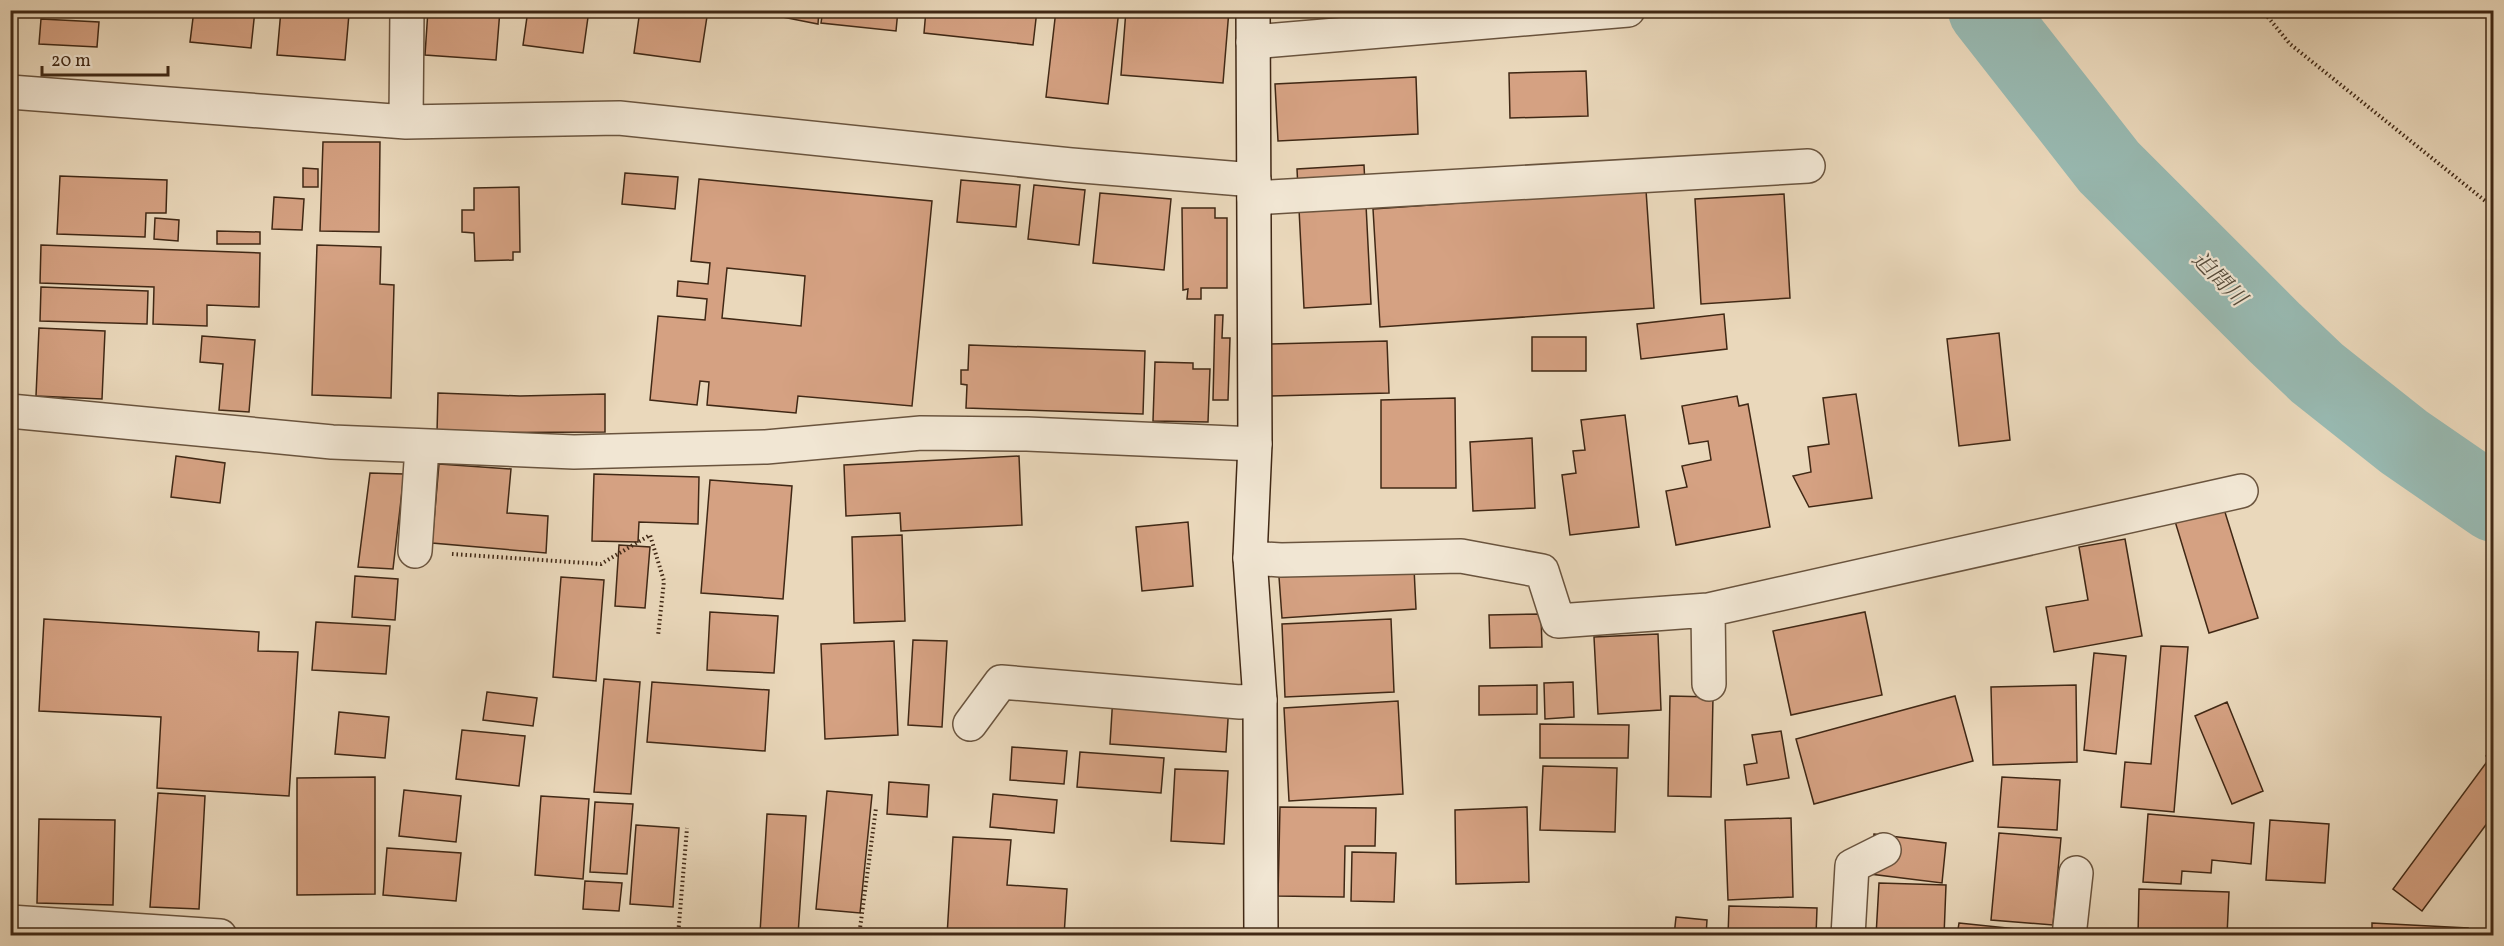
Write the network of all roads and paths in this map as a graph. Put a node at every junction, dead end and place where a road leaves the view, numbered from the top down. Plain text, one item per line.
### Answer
1 (408, 10) edge
2 (1628, 10) edge
3 (2262, 10) edge
4 (1253, 26) edge
5 (10, 92) edge
6 (406, 122) junction
7 (1808, 166) dead end
8 (1254, 189) junction
9 (2493, 208) edge
10 (10, 411) edge
11 (1255, 444) junction
12 (429, 448) junction
13 (2241, 492) dead end
14 (415, 551) joint
15 (1250, 558) junction
16 (1708, 610) junction
17 (658, 636) dead end
18 (1709, 684) dead end
19 (1260, 700) junction
20 (970, 724) dead end
21 (876, 808) dead end
22 (687, 828) dead end
23 (1884, 850) dead end
24 (2076, 873) dead end
25 (10, 922) edge
26 (220, 936) edge
27 (678, 936) edge
28 (859, 936) edge
29 (1261, 936) edge
30 (1848, 936) edge
31 (2069, 936) edge

1 - 6 street
2 - 4 street
3 - 9 path
4 - 8 street
5 - 6 street
6 - 8 street
7 - 8 street
8 - 11 street
10 - 12 street
11 - 12 street
11 - 15 street
12 - 14 street
13 - 16 street
14 - 17 path
15 - 16 street
15 - 19 street
16 - 18 street
19 - 20 street
19 - 29 street
21 - 28 path
22 - 27 path
23 - 30 street
24 - 31 street
25 - 26 street

